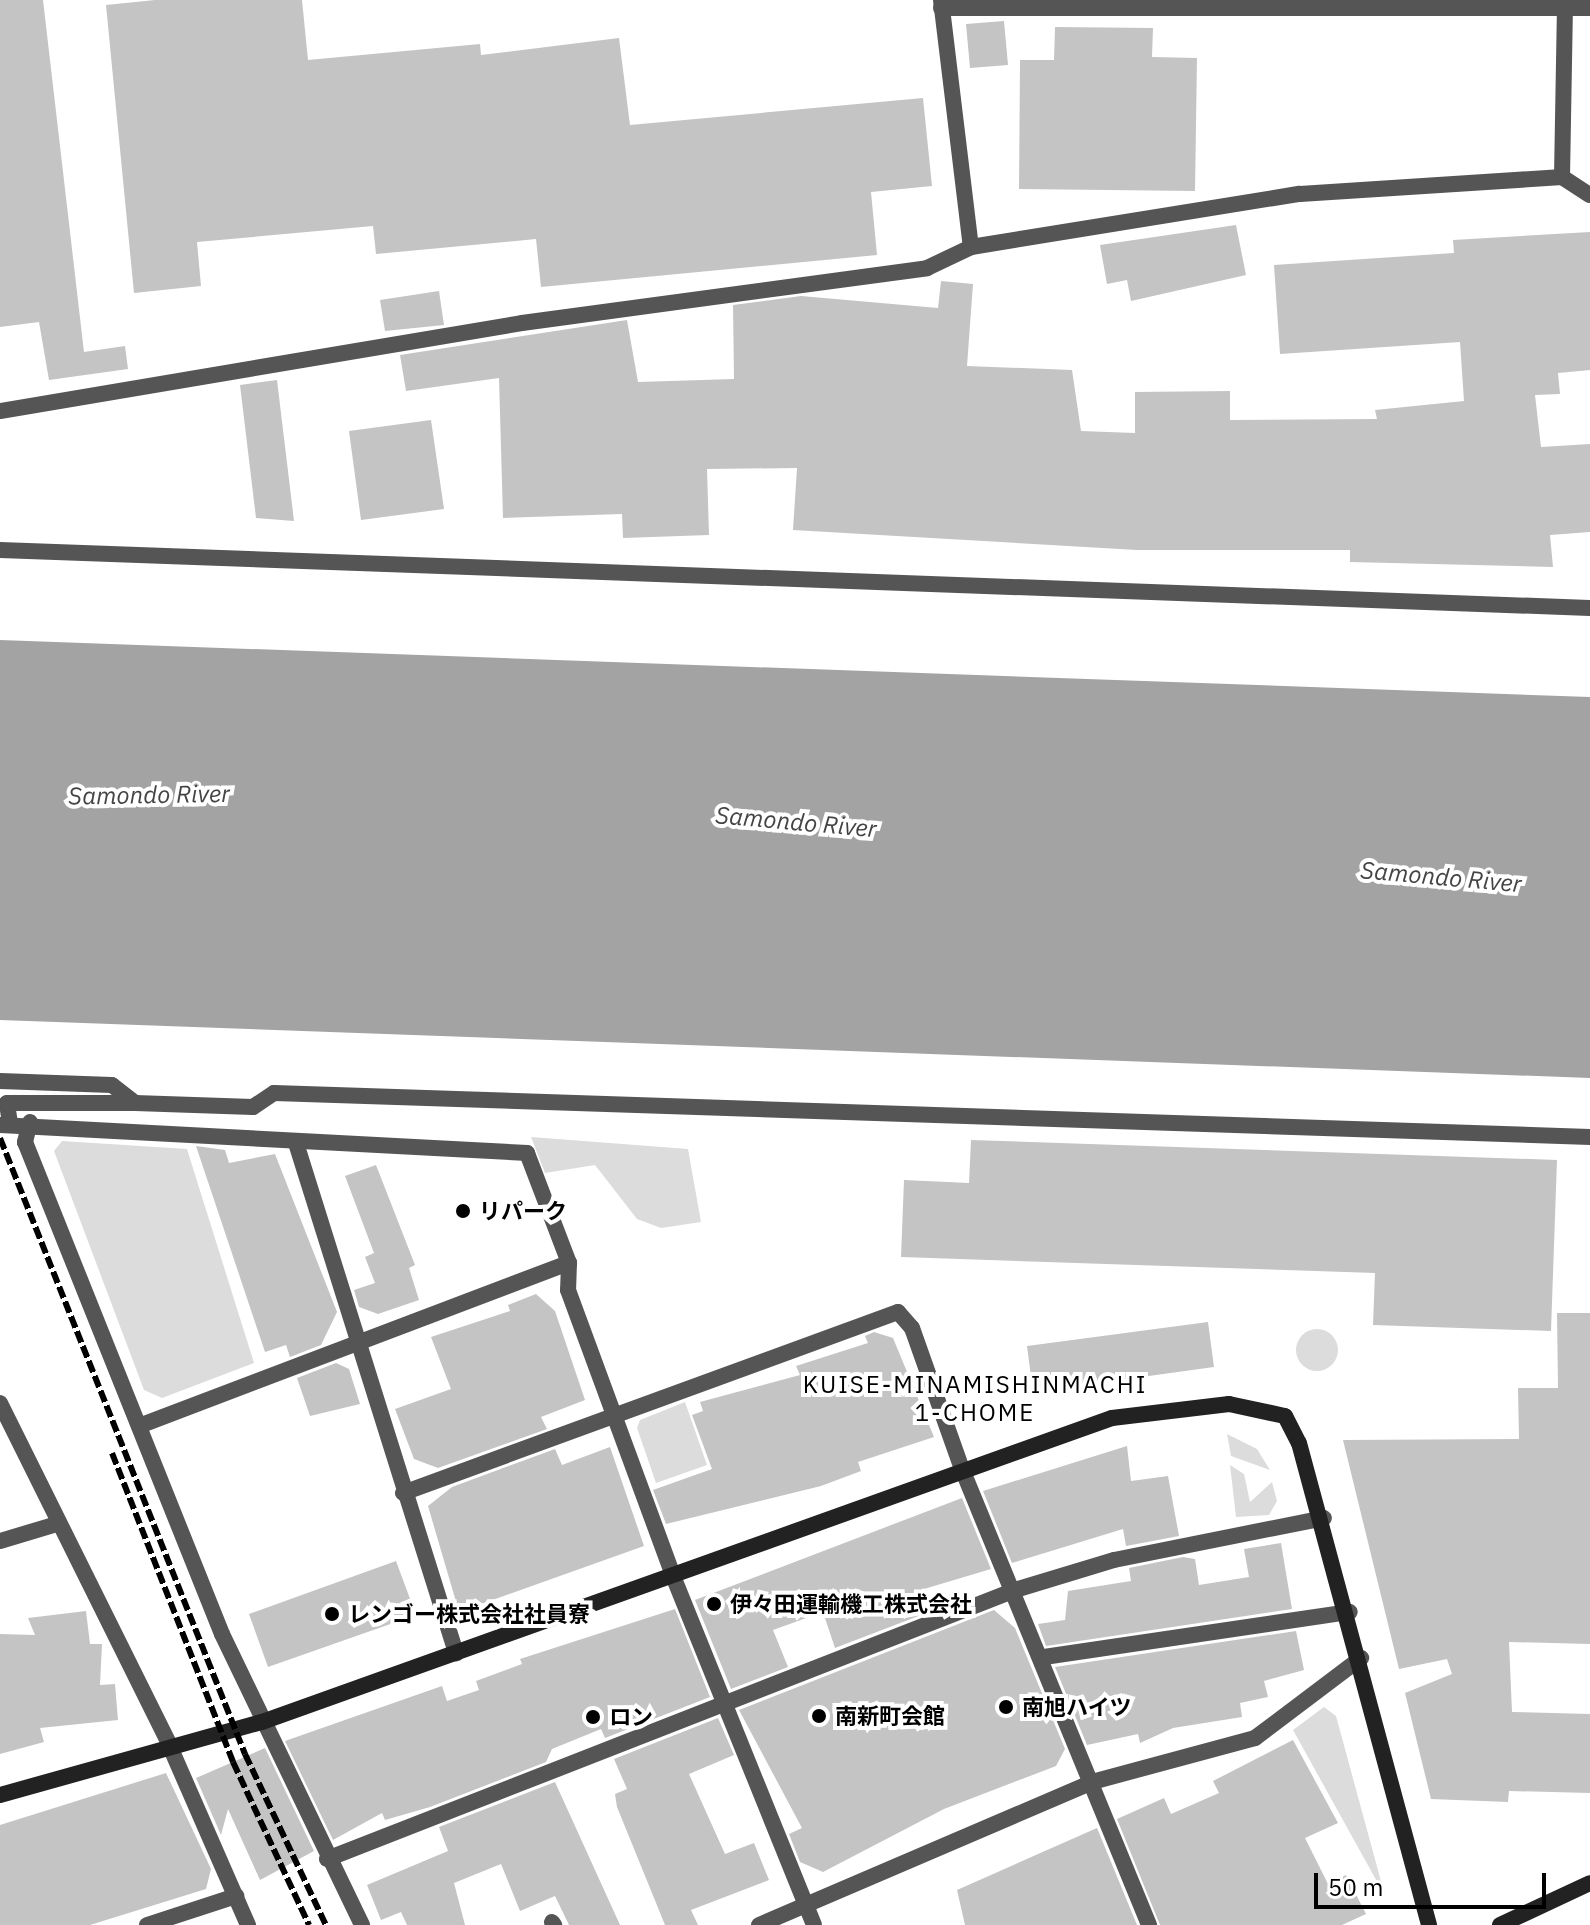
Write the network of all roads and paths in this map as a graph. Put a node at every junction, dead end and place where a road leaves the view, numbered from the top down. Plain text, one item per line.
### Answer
1 (941, 4) edge
2 (1565, 4) edge
3 (1590, 8) edge
4 (1562, 177) junction
5 (1590, 195) edge
6 (971, 247) junction
7 (0, 411) edge
8 (0, 550) edge
9 (1590, 608) edge
10 (0, 1081) edge
11 (135, 1103) junction
12 (30, 1122) junction
13 (5, 1124) edge
14 (1590, 1137) edge
15 (296, 1143) junction
16 (569, 1263) junction
17 (357, 1341) junction
18 (0, 1403) edge
19 (615, 1414) junction
20 (139, 1426) junction
21 (962, 1469) junction
22 (403, 1493) junction
23 (1324, 1518) junction
24 (57, 1524) junction
25 (0, 1541) edge
26 (673, 1576) junction
27 (1015, 1590) junction
28 (1350, 1612) junction
29 (456, 1653) junction
30 (1044, 1657) junction
31 (1361, 1658) junction
32 (723, 1702) junction
33 (262, 1722) junction
34 (168, 1742) junction
35 (1092, 1782) junction
36 (0, 1795) edge
37 (327, 1859) junction
38 (1590, 1883) edge
39 (236, 1896) junction
40 (806, 1904) junction
41 (147, 1925) edge
42 (248, 1925) edge
43 (362, 1925) edge
44 (759, 1925) edge
45 (814, 1925) edge
46 (1149, 1925) edge
47 (1429, 1925) edge
48 (1500, 1925) edge

1 - 2 street
1 - 6 street
2 - 3 street
2 - 4 street
4 - 5 street
4 - 6 street
6 - 7 street
8 - 9 street
10 - 11 street
11 - 13 street
11 - 14 street
12 - 13 street
12 - 15 street
12 - 20 street
15 - 16 street
15 - 17 street
16 - 17 street
16 - 19 street
17 - 20 street
17 - 22 street
18 - 24 street
19 - 21 street
19 - 22 street
19 - 26 street
20 - 33 street
21 - 23 street
21 - 26 street
21 - 27 street
22 - 29 street
23 - 27 street
23 - 28 street
24 - 25 street
24 - 34 street
26 - 29 street
26 - 32 street
27 - 30 street
27 - 32 street
28 - 30 street
28 - 31 street
29 - 33 street
30 - 35 street
31 - 35 street
31 - 47 street
32 - 37 street
32 - 40 street
33 - 34 street
33 - 37 street
34 - 36 street
34 - 39 street
35 - 40 street
35 - 46 street
37 - 43 street
38 - 48 street
39 - 41 street
39 - 42 street
40 - 44 street
40 - 45 street

